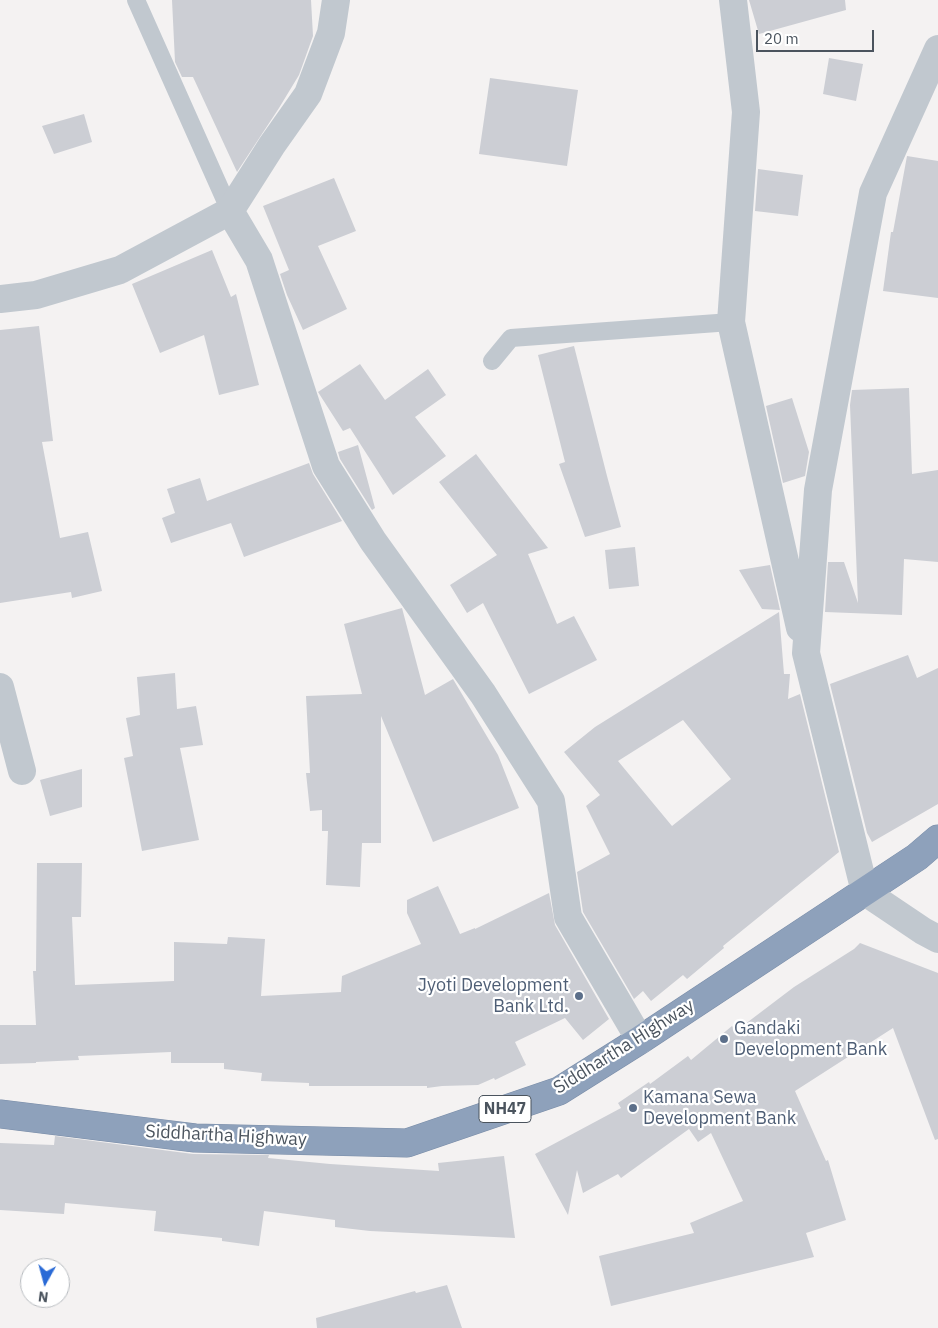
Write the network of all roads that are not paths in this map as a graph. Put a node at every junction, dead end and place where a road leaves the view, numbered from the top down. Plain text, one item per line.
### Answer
1 (136, 0) edge
2 (336, 0) edge
3 (733, 0) edge
4 (938, 49) edge
5 (230, 211) junction
6 (0, 299) edge
7 (731, 322) junction
8 (492, 361) dead end
9 (806, 654) junction
10 (0, 687) edge
11 (22, 771) dead end
12 (938, 839) edge
13 (864, 892) junction
14 (938, 939) edge
15 (640, 1040) junction
16 (0, 1114) edge

1 - 5 lane
2 - 5 street
3 - 7 street
4 - 9 street
5 - 6 street
5 - 15 street
7 - 8 lane
7 - 9 street
9 - 13 street
10 - 11 street
12 - 13 highway, Siddhartha Highway / NH47
13 - 14 street
13 - 15 highway, Siddhartha Highway / NH47
15 - 16 highway, Siddhartha Highway / NH47

